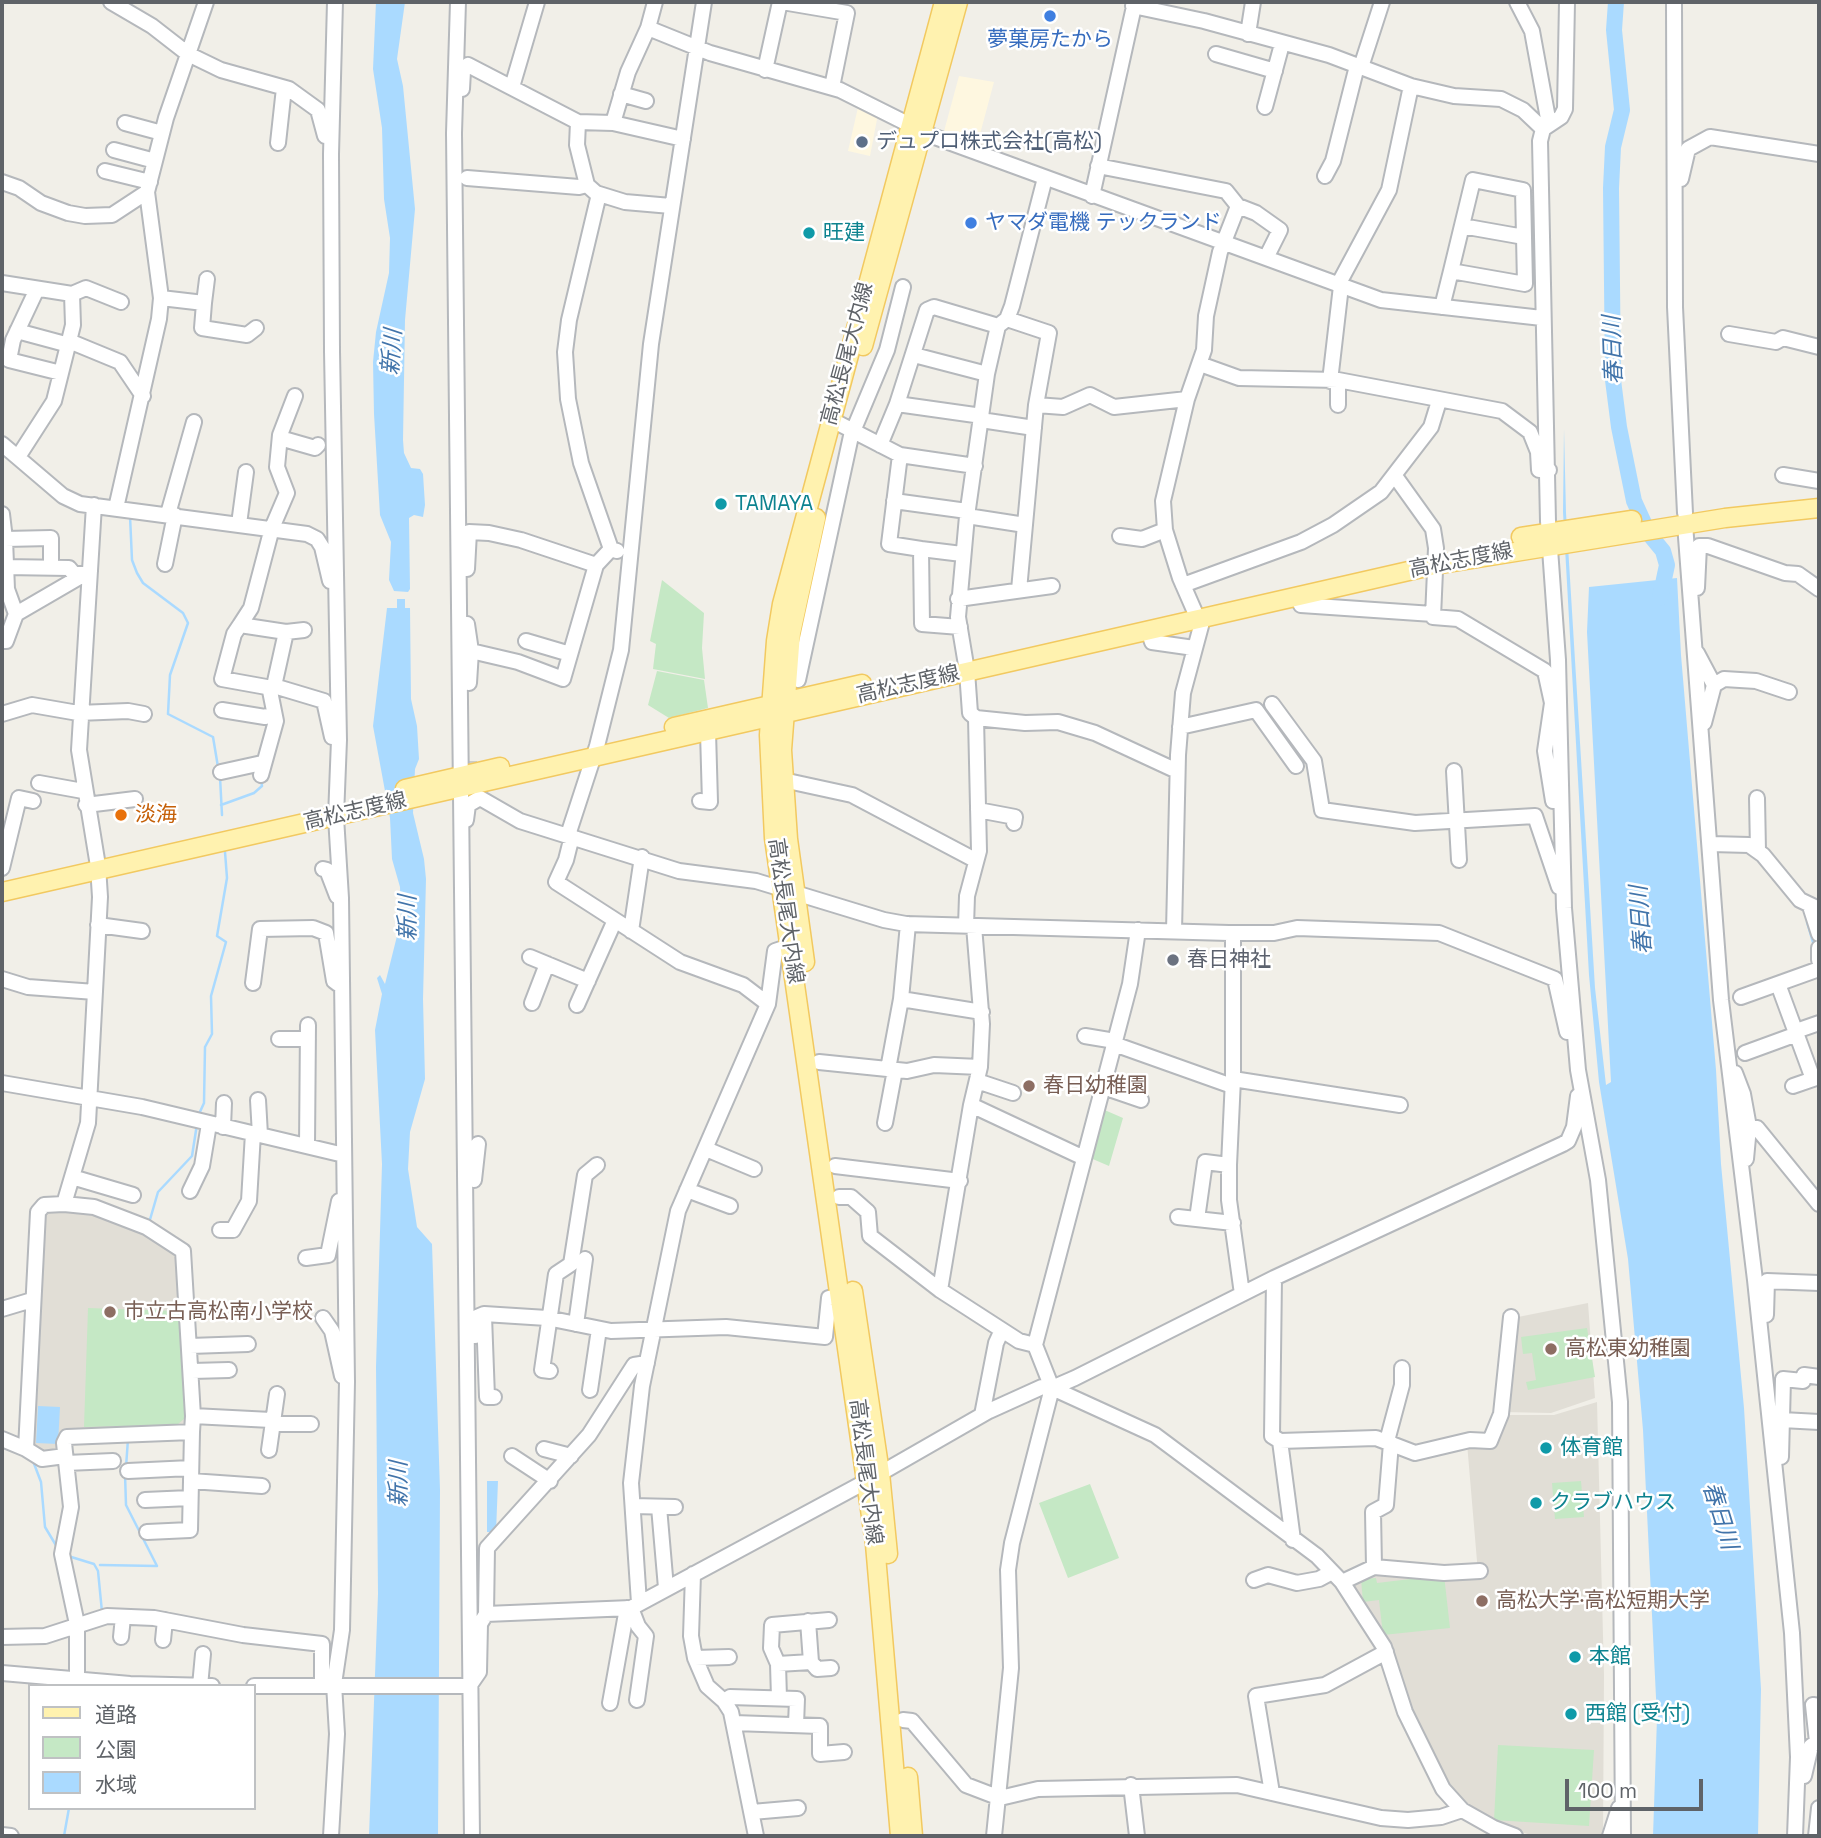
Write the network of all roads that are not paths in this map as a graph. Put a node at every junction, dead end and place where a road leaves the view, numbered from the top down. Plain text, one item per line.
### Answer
1 (111, 2) edge
2 (206, 2) edge
3 (335, 2) edge
4 (537, 2) edge
5 (655, 2) edge
6 (704, 2) edge
7 (781, 2) edge
8 (944, 2) edge
9 (958, 2) edge
10 (1253, 2) edge
11 (1382, 2) edge
12 (1517, 2) edge
13 (1567, 2) edge
14 (1674, 2) edge
15 (458, 3) edge
16 (1134, 4) edge
17 (648, 28) junction
18 (1248, 34) junction
19 (1282, 44) junction
20 (698, 47) junction
21 (188, 54) junction
22 (1216, 54) dead end
23 (468, 65) junction
24 (1359, 66) junction
25 (765, 70) junction
26 (1275, 71) junction
27 (1411, 86) junction
28 (512, 87) junction
29 (832, 87) junction
30 (284, 88) junction
31 (621, 94) junction
32 (646, 101) dead end
33 (1265, 107) dead end
34 (578, 122) junction
35 (125, 123) dead end
36 (613, 123) junction
37 (1546, 127) junction
38 (916, 130) junction
39 (162, 133) junction
40 (454, 133) junction
41 (683, 139) junction
42 (278, 143) dead end
43 (114, 150) dead end
44 (331, 154) junction
45 (1819, 154) edge
46 (155, 161) junction
47 (1098, 166) junction
48 (106, 171) dead end
49 (1325, 176) dead end
50 (467, 178) dead end
51 (1045, 178) junction
52 (2, 183) edge
53 (587, 185) junction
54 (148, 187) junction
55 (599, 194) junction
56 (1092, 195) junction
57 (1675, 202) junction
58 (671, 206) junction
59 (1238, 206) junction
60 (1462, 226) junction
61 (1524, 237) junction
62 (1224, 243) junction
63 (1266, 258) junction
64 (1451, 271) junction
65 (206, 279) dead end
66 (2, 283) edge
67 (1340, 285) junction
68 (903, 287) dead end
69 (37, 289) junction
70 (72, 294) junction
71 (117, 297) dead end
72 (160, 298) junction
73 (204, 303) junction
74 (1442, 307) junction
75 (1542, 318) junction
76 (1003, 322) junction
77 (256, 328) dead end
78 (17, 331) junction
79 (1729, 334) dead end
80 (69, 343) junction
81 (1819, 347) edge
82 (914, 355) junction
83 (1200, 364) junction
84 (61, 373) junction
85 (987, 374) junction
86 (1334, 380) junction
87 (143, 396) junction
88 (295, 396) dead end
89 (1186, 399) junction
90 (1439, 401) junction
91 (897, 404) junction
92 (1036, 405) junction
93 (1339, 405) dead end
94 (981, 418) junction
95 (194, 422) dead end
96 (842, 424) junction
97 (1034, 428) junction
98 (280, 438) junction
99 (2, 444) edge
100 (318, 445) dead end
101 (880, 445) junction
102 (900, 455) junction
103 (18, 457) junction
104 (975, 466) junction
105 (1544, 470) junction
106 (246, 472) dead end
107 (1783, 475) dead end
108 (1395, 476) junction
109 (1819, 481) edge
110 (1819, 498) edge
111 (894, 501) junction
112 (94, 505) junction
113 (116, 508) junction
114 (1819, 508) edge
115 (2, 514) edge
116 (967, 514) junction
117 (172, 515) junction
118 (1682, 519) junction
119 (239, 524) junction
120 (1025, 525) junction
121 (272, 528) junction
122 (1165, 530) junction
123 (1120, 536) dead end
124 (3, 538) edge
125 (1548, 538) junction
126 (611, 549) junction
127 (922, 549) junction
128 (962, 554) junction
129 (631, 557) junction
130 (1435, 560) junction
131 (165, 564) dead end
132 (596, 565) junction
133 (5, 567) junction
134 (51, 568) junction
135 (87, 573) junction
136 (1352, 584) junction
137 (1183, 585) junction
138 (1052, 586) dead end
139 (1819, 589) edge
140 (1019, 590) junction
141 (1296, 596) junction
142 (1690, 596) junction
143 (336, 597) junction
144 (958, 599) junction
145 (1353, 609) junction
146 (16, 614) junction
147 (1195, 614) junction
148 (1433, 614) junction
149 (240, 625) junction
150 (960, 627) junction
151 (304, 630) dead end
152 (1148, 630) junction
153 (286, 632) junction
154 (526, 640) dead end
155 (3, 645) edge
156 (1694, 647) junction
157 (1194, 648) junction
158 (471, 651) junction
159 (570, 654) junction
160 (967, 666) junction
161 (798, 680) dead end
162 (1714, 685) junction
163 (273, 687) junction
164 (1789, 692) dead end
165 (1556, 703) junction
166 (1272, 704) dead end
167 (464, 709) junction
168 (777, 709) junction
169 (222, 710) dead end
170 (81, 712) junction
171 (2, 714) edge
172 (144, 714) dead end
173 (274, 714) junction
174 (976, 718) junction
175 (1180, 727) junction
176 (708, 732) junction
177 (1702, 734) junction
178 (338, 751) junction
179 (595, 752) junction
180 (470, 761) tunnel mouth
181 (1296, 766) dead end
182 (1177, 771) junction
183 (1454, 771) dead end
184 (221, 772) dead end
185 (783, 779) junction
186 (39, 783) dead end
187 (462, 788) junction
188 (85, 798) junction
189 (1757, 798) dead end
190 (135, 799) dead end
191 (33, 801) dead end
192 (700, 801) dead end
193 (341, 810) junction
194 (978, 810) junction
195 (1457, 822) junction
196 (1013, 824) dead end
197 (570, 836) junction
198 (1711, 844) junction
199 (1758, 851) junction
200 (642, 858) junction
201 (975, 860) junction
202 (1459, 860) dead end
203 (98, 865) junction
204 (2, 868) edge
205 (323, 869) dead end
206 (2, 881) edge
207 (788, 889) junction
208 (2, 892) edge
209 (341, 898) junction
210 (1564, 901) junction
211 (1815, 907) edge
212 (615, 920) junction
213 (908, 924) junction
214 (98, 925) junction
215 (970, 926) junction
216 (1138, 930) junction
217 (142, 931) dead end
218 (631, 931) junction
219 (1174, 931) junction
220 (1233, 933) junction
221 (1819, 934) edge
222 (790, 946) junction
223 (1819, 948) edge
224 (530, 957) dead end
225 (1819, 960) edge
226 (547, 964) junction
227 (1819, 969) edge
228 (2, 979) edge
229 (588, 981) junction
230 (253, 982) dead end
231 (1778, 984) junction
232 (342, 987) junction
233 (94, 992) junction
234 (1741, 997) dead end
235 (901, 999) junction
236 (532, 1003) dead end
237 (768, 1004) junction
238 (577, 1005) dead end
239 (982, 1012) junction
240 (1819, 1023) edge
241 (1796, 1033) junction
242 (1085, 1036) dead end
243 (279, 1039) dead end
244 (1115, 1043) junction
245 (1745, 1053) dead end
246 (820, 1062) junction
247 (891, 1069) junction
248 (1729, 1069) junction
249 (978, 1074) junction
250 (1579, 1076) junction
251 (1816, 1078) edge
252 (1232, 1082) junction
253 (2, 1083) edge
254 (1793, 1086) dead end
255 (1103, 1087) junction
256 (1013, 1093) dead end
257 (91, 1099) junction
258 (258, 1100) dead end
259 (1140, 1100) dead end
260 (224, 1103) dead end
261 (971, 1105) junction
262 (1400, 1105) dead end
263 (885, 1123) dead end
264 (216, 1126) junction
265 (1749, 1126) junction
266 (256, 1134) junction
267 (478, 1144) dead end
268 (307, 1146) junction
269 (706, 1149) junction
270 (344, 1156) junction
271 (1084, 1158) junction
272 (597, 1165) dead end
273 (1228, 1165) junction
274 (835, 1166) junction
275 (754, 1170) dead end
276 (72, 1177) junction
277 (960, 1181) junction
278 (1744, 1181) junction
279 (687, 1190) junction
280 (190, 1191) dead end
281 (133, 1195) dead end
282 (344, 1195) junction
283 (839, 1197) junction
284 (1819, 1204) edge
285 (64, 1205) junction
286 (730, 1206) dead end
287 (1178, 1217) dead end
288 (1197, 1219) junction
289 (466, 1221) junction
290 (1233, 1223) junction
291 (1749, 1225) junction
292 (220, 1230) dead end
293 (306, 1258) dead end
294 (585, 1259) dead end
295 (1274, 1278) junction
296 (1767, 1281) junction
297 (1819, 1283) edge
298 (940, 1290) junction
299 (1242, 1294) junction
300 (842, 1296) junction
301 (32, 1300) junction
302 (2, 1309) edge
303 (484, 1314) junction
304 (1511, 1317) dead end
305 (323, 1318) dead end
306 (547, 1318) junction
307 (576, 1324) junction
308 (598, 1329) junction
309 (654, 1330) junction
310 (1002, 1330) junction
311 (847, 1334) junction
312 (825, 1337) junction
313 (248, 1344) dead end
314 (1035, 1345) junction
315 (190, 1346) junction
316 (1763, 1357) junction
317 (647, 1363) junction
318 (1402, 1368) dead end
319 (229, 1370) dead end
320 (192, 1371) junction
321 (550, 1371) dead end
322 (1819, 1377) edge
323 (347, 1382) junction
324 (1052, 1388) junction
325 (590, 1390) dead end
326 (277, 1394) dead end
327 (468, 1396) junction
328 (494, 1397) dead end
329 (982, 1415) junction
330 (193, 1416) junction
331 (1782, 1420) junction
332 (274, 1422) junction
333 (1819, 1422) edge
334 (311, 1424) dead end
335 (192, 1432) junction
336 (2, 1439) edge
337 (1280, 1441) junction
338 (1389, 1442) junction
339 (26, 1449) junction
340 (544, 1449) dead end
341 (269, 1450) dead end
342 (512, 1456) dead end
343 (571, 1456) junction
344 (66, 1459) junction
345 (113, 1461) dead end
346 (128, 1471) dead end
347 (191, 1474) junction
348 (873, 1477) junction
349 (550, 1481) junction
350 (262, 1486) dead end
351 (1780, 1495) junction
352 (190, 1498) junction
353 (145, 1500) dead end
354 (633, 1506) junction
355 (659, 1507) junction
356 (675, 1507) dead end
357 (147, 1532) dead end
358 (1293, 1540) junction
359 (1374, 1567) junction
360 (1480, 1571) dead end
361 (693, 1574) junction
362 (1337, 1577) junction
363 (1254, 1580) dead end
364 (666, 1588) junction
365 (632, 1606) junction
366 (486, 1614) junction
367 (123, 1617) junction
368 (165, 1620) junction
369 (829, 1620) dead end
370 (808, 1621) junction
371 (77, 1624) junction
372 (2, 1637) edge
373 (121, 1637) dead end
374 (163, 1640) dead end
375 (1386, 1652) junction
376 (627, 1653) dead end
377 (203, 1654) dead end
378 (643, 1656) junction
379 (729, 1657) dead end
380 (695, 1658) junction
381 (811, 1662) junction
382 (778, 1664) junction
383 (831, 1668) dead end
384 (2, 1673) edge
385 (77, 1679) junction
386 (165, 1684) edge
387 (200, 1684) edge
388 (335, 1685) junction
389 (256, 1686) edge
390 (468, 1686) junction
391 (779, 1698) junction
392 (637, 1700) dead end
393 (724, 1701) junction
394 (610, 1703) dead end
395 (1819, 1706) edge
396 (903, 1720) junction
397 (734, 1723) junction
398 (796, 1725) junction
399 (844, 1752) dead end
400 (1131, 1785) junction
401 (1272, 1793) junction
402 (1623, 1794) junction
403 (1792, 1795) junction
404 (1000, 1798) junction
405 (798, 1808) dead end
406 (1819, 1808) edge
407 (1462, 1810) junction
408 (752, 1812) junction
409 (1817, 1831) edge
410 (1509, 1835) edge
411 (331, 1836) edge
412 (472, 1836) edge
413 (756, 1836) edge
414 (900, 1836) edge
415 (913, 1836) edge
416 (994, 1836) edge
417 (1137, 1836) edge
418 (1610, 1836) edge
419 (1623, 1836) edge
420 (1795, 1836) edge

1 - 21 street
2 - 21 street
3 - 44 street
4 - 28 street
5 - 17 street
6 - 20 street
7 - 25 street
7 - 29 street
8 - 38 main road, 高松長尾大内線
9 - 38 main road, 高松長尾大内線
10 - 18 street
11 - 24 street
12 - 37 street
13 - 37 street
14 - 57 street
15 - 23 street
15 - 40 street
16 - 18 street
16 - 47 street
17 - 20 street
17 - 31 street
18 - 19 street
19 - 24 street
19 - 26 street
20 - 25 street
20 - 41 street
21 - 30 street
21 - 39 street
22 - 26 street
23 - 28 street
23 - 40 street
24 - 27 street
24 - 49 street
25 - 29 street
26 - 33 street
27 - 37 street
27 - 67 street
28 - 34 street
29 - 38 street
30 - 42 street
30 - 44 street
31 - 32 street
31 - 36 street
34 - 36 street
34 - 53 street
35 - 39 street
36 - 41 street
37 - 75 street
38 - 51 street
38 - 96 main road, 高松長尾大内線
39 - 46 street
40 - 167 street
41 - 58 street
43 - 46 street
44 - 143 street
45 - 57 street
46 - 54 street
47 - 56 street
47 - 59 street
48 - 54 street
50 - 53 street
51 - 56 street
51 - 76 street
52 - 54 street
53 - 55 street
54 - 72 street
55 - 58 street
55 - 126 street
56 - 62 street
57 - 118 street
58 - 129 street
59 - 62 street
59 - 63 street
60 - 61 street
60 - 61 street
60 - 64 street
61 - 64 street
62 - 63 street
62 - 83 street
63 - 67 street
64 - 74 street
65 - 73 street
66 - 69 street
67 - 74 street
67 - 86 street
68 - 96 street
69 - 70 street
69 - 78 street
70 - 71 street
70 - 80 street
72 - 73 street
72 - 87 street
73 - 77 street
74 - 75 street
75 - 105 street
76 - 82 street
76 - 85 street
76 - 92 street
78 - 80 street
78 - 84 street
79 - 81 street
80 - 84 street
80 - 87 street
82 - 85 street
82 - 91 street
83 - 86 street
83 - 89 street
84 - 103 street
85 - 94 street
86 - 90 street
86 - 93 street
87 - 113 street
88 - 98 street
89 - 92 street
89 - 122 street
90 - 105 street
90 - 108 street
91 - 94 street
91 - 101 street
92 - 97 street
94 - 97 street
94 - 104 street
95 - 117 street
96 - 101 street
96 - 161 street
96 - 168 main road, 高松長尾大内線
97 - 120 street
98 - 100 street
98 - 121 street
99 - 103 street
101 - 102 street
102 - 104 street
102 - 111 street
103 - 112 street
104 - 116 street
105 - 125 street
106 - 119 street
107 - 109 street
108 - 130 street
108 - 137 street
110 - 118 main road, 高松志度線
111 - 116 street
111 - 127 street
112 - 113 street
112 - 135 street
113 - 117 street
114 - 118 main road, 高松志度線
115 - 124 street
116 - 120 street
116 - 128 street
117 - 119 street
117 - 131 street
118 - 125 main road, 高松志度線
118 - 142 street
119 - 121 street
120 - 140 street
121 - 143 street
121 - 149 street
122 - 123 street
122 - 137 street
124 - 133 street
124 - 134 street
125 - 130 main road, 高松志度線
125 - 165 street
126 - 129 street
126 - 132 street
127 - 128 street
127 - 150 street
128 - 144 street
129 - 179 street
130 - 136 main road, 高松志度線
130 - 147 main road, 高松志度線
130 - 148 street
132 - 158 street
132 - 159 street
133 - 134 street
133 - 146 street
134 - 135 street
135 - 146 street
135 - 170 street
136 - 141 main road, 高松志度線
136 - 145 street
137 - 147 street
138 - 140 street
139 - 142 street
140 - 144 street
141 - 145 street
141 - 147 main road, 高松志度線
142 - 156 street
143 - 178 street
144 - 150 street
145 - 148 street
146 - 155 street
147 - 152 main road, 高松志度線
147 - 157 street
147 - 160 main road, 高松志度線
148 - 165 street
149 - 153 street
149 - 163 street
150 - 160 street
151 - 153 street
152 - 157 street
152 - 160 main road, 高松志度線
153 - 163 street
154 - 159 street
156 - 162 street
156 - 177 street
157 - 175 street
158 - 159 street
158 - 167 street
160 - 168 main road, 高松志度線
160 - 174 street
162 - 164 street
162 - 177 street
163 - 173 street
163 - 178 street
165 - 210 street
166 - 195 street
167 - 180 street
167 - 187 street
168 - 176 main road, 高松志度線
168 - 179 main road, 高松志度線
168 - 185 main road, 高松長尾大内線
168 - 207 main road, 高松長尾大内線
169 - 173 street
170 - 171 street
170 - 172 street
170 - 188 street
173 - 184 street
174 - 182 street
174 - 194 street
175 - 181 street
175 - 182 street
176 - 179 main road, 高松志度線
176 - 192 street
177 - 198 street
178 - 193 street
179 - 187 main road, 高松志度線
179 - 197 street
182 - 219 street
183 - 195 street
185 - 201 street
185 - 207 main road, 高松長尾大内線
186 - 188 street
187 - 193 main road, 高松志度線
187 - 197 street
187 - 289 street
188 - 190 street
188 - 203 street
189 - 199 street
191 - 204 street
193 - 203 main road, 高松志度線
193 - 209 street
194 - 196 street
194 - 201 street
195 - 202 street
195 - 210 street
197 - 200 street
197 - 212 street
198 - 199 street
198 - 248 street
199 - 211 street
200 - 207 street
200 - 218 street
201 - 215 street
203 - 206 main road, 高松志度線
203 - 208 main road, 高松志度線
203 - 214 street
205 - 209 street
207 - 213 street
207 - 222 main road, 高松長尾大内線
207 - 246 main road, 高松長尾大内線
209 - 232 street
210 - 250 street
211 - 221 street
212 - 218 street
212 - 229 street
213 - 215 street
213 - 235 street
214 - 217 street
214 - 233 street
215 - 216 street
215 - 239 street
216 - 219 street
216 - 244 street
218 - 237 street
219 - 220 street
220 - 250 street
220 - 252 street
222 - 237 street
222 - 300 main road, 高松長尾大内線
223 - 225 street
224 - 226 street
226 - 229 street
226 - 236 street
227 - 231 street
228 - 233 street
229 - 238 street
230 - 232 street
231 - 234 street
231 - 241 street
232 - 270 street
233 - 257 street
235 - 239 street
235 - 247 street
237 - 269 street
239 - 249 street
240 - 241 street
241 - 245 street
241 - 251 street
242 - 244 street
243 - 268 street
244 - 252 street
244 - 255 street
246 - 247 street
246 - 274 main road, 高松長尾大内線
247 - 249 street
247 - 263 street
248 - 265 street
248 - 278 street
249 - 256 street
249 - 261 street
250 - 295 street
250 - 402 street
251 - 254 street
252 - 262 street
252 - 273 street
253 - 257 street
255 - 259 street
255 - 271 street
257 - 264 street
257 - 276 street
258 - 266 street
260 - 264 street
261 - 271 street
261 - 277 street
264 - 266 street
264 - 280 street
265 - 278 street
265 - 284 street
266 - 268 street
266 - 292 street
267 - 289 street
268 - 270 street
269 - 275 street
269 - 279 street
270 - 282 street
271 - 314 street
272 - 306 street
273 - 288 street
273 - 290 street
274 - 277 street
274 - 283 main road, 高松長尾大内線
276 - 281 street
276 - 285 street
277 - 298 street
278 - 291 street
279 - 286 street
279 - 309 street
282 - 293 street
282 - 323 street
283 - 298 street
283 - 348 main road, 高松長尾大内線
285 - 301 street
285 - 315 street
287 - 288 street
288 - 290 street
289 - 327 street
290 - 299 street
291 - 296 street
291 - 316 street
294 - 307 street
295 - 299 street
295 - 337 street
296 - 297 street
296 - 316 street
298 - 310 street
299 - 324 street
300 - 311 main road, 高松長尾大内線
300 - 312 street
301 - 302 street
301 - 339 street
303 - 306 street
303 - 327 street
303 - 328 street
304 - 338 street
305 - 323 street
306 - 307 street
306 - 321 street
307 - 308 street
308 - 309 street
308 - 325 street
309 - 312 street
309 - 317 street
310 - 314 street
310 - 329 street
311 - 312 street
311 - 348 main road, 高松長尾大内線
313 - 315 street
314 - 324 street
315 - 320 street
316 - 331 street
316 - 351 street
317 - 343 street
317 - 354 street
318 - 338 street
319 - 320 street
320 - 330 street
322 - 331 street
323 - 388 street
324 - 329 street
324 - 358 street
324 - 404 street
326 - 332 street
327 - 390 street
329 - 348 street
330 - 332 street
330 - 335 street
331 - 333 street
331 - 351 street
332 - 334 street
332 - 341 street
335 - 344 street
335 - 347 street
336 - 339 street
337 - 338 street
337 - 358 street
338 - 359 street
339 - 344 street
340 - 343 street
342 - 349 street
343 - 349 street
344 - 345 street
344 - 371 street
346 - 347 street
347 - 350 street
347 - 352 street
348 - 361 street
348 - 396 main road, 高松長尾大内線
348 - 414 main road, 高松長尾大内線
349 - 366 street
351 - 403 street
352 - 353 street
352 - 357 street
354 - 355 street
354 - 365 street
355 - 356 street
355 - 364 street
358 - 362 street
359 - 360 street
359 - 362 street
361 - 364 street
361 - 380 street
362 - 363 street
362 - 375 street
364 - 365 street
365 - 366 street
365 - 378 street
365 - 394 street
366 - 390 street
367 - 368 street
367 - 371 street
367 - 373 street
368 - 374 street
368 - 388 street
369 - 370 street
370 - 381 street
370 - 382 street
371 - 372 street
371 - 385 street
375 - 401 street
375 - 407 street
376 - 378 street
377 - 387 street
378 - 392 street
379 - 380 street
380 - 393 street
381 - 382 street
381 - 383 street
382 - 391 street
384 - 385 street
385 - 386 street
388 - 389 street
388 - 390 street
388 - 411 street
390 - 412 street
391 - 393 street
391 - 398 street
393 - 397 street
395 - 403 street
396 - 404 street
396 - 415 main road, 高松長尾大内線
397 - 398 street
397 - 408 street
398 - 399 street
400 - 401 street
400 - 404 street
400 - 417 street
401 - 407 street
402 - 418 street
402 - 419 street
403 - 420 street
404 - 416 street
405 - 408 street
406 - 409 street
407 - 410 street
408 - 413 street

